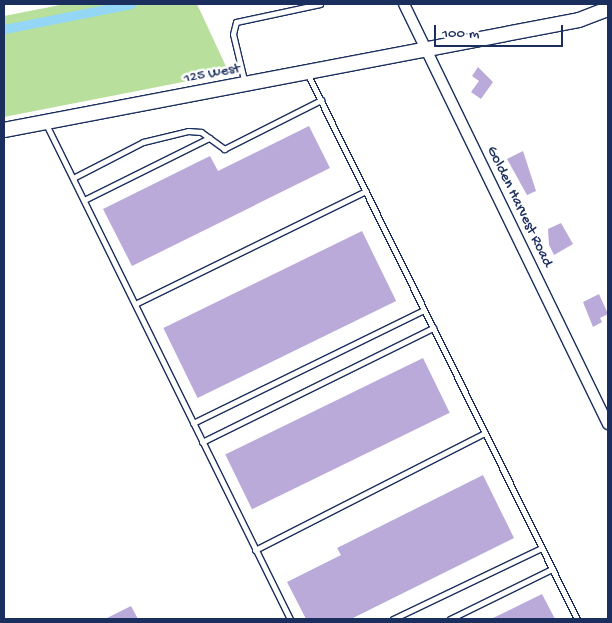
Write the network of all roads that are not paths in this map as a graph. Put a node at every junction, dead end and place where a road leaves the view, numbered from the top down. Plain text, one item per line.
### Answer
1 (320, 4) edge
2 (404, 4) edge
3 (608, 9) edge
4 (426, 50) junction
5 (307, 73) junction
6 (245, 84) junction
7 (321, 100) junction
8 (46, 122) junction
9 (4, 130) edge
10 (209, 138) junction
11 (73, 178) junction
12 (366, 191) junction
13 (84, 200) junction
14 (135, 304) junction
15 (424, 310) junction
16 (433, 328) junction
17 (193, 423) junction
18 (608, 424) edge
19 (485, 433) junction
20 (202, 442) junction
21 (541, 548) junction
22 (255, 550) junction
23 (552, 569) junction
24 (290, 619) edge
25 (394, 619) edge
26 (450, 619) edge
27 (576, 619) edge

1 - 6 lane
2 - 4 street, Golden Harvest Road
3 - 4 main road, 125 West
4 - 5 main road, 125 West
4 - 18 street, Golden Harvest Road
5 - 6 main road, 125 West
5 - 7 lane
6 - 8 main road, 125 West
7 - 10 lane
7 - 12 lane
8 - 9 main road, 125 West
8 - 11 lane
10 - 11 lane
10 - 13 lane
11 - 13 lane
12 - 14 lane
12 - 15 lane
13 - 14 lane
14 - 17 lane
15 - 16 lane
15 - 17 lane
16 - 19 lane
16 - 20 lane
17 - 20 lane
19 - 21 lane
19 - 22 lane
20 - 22 lane
21 - 23 lane
21 - 25 lane
22 - 24 lane
23 - 26 lane
23 - 27 lane

